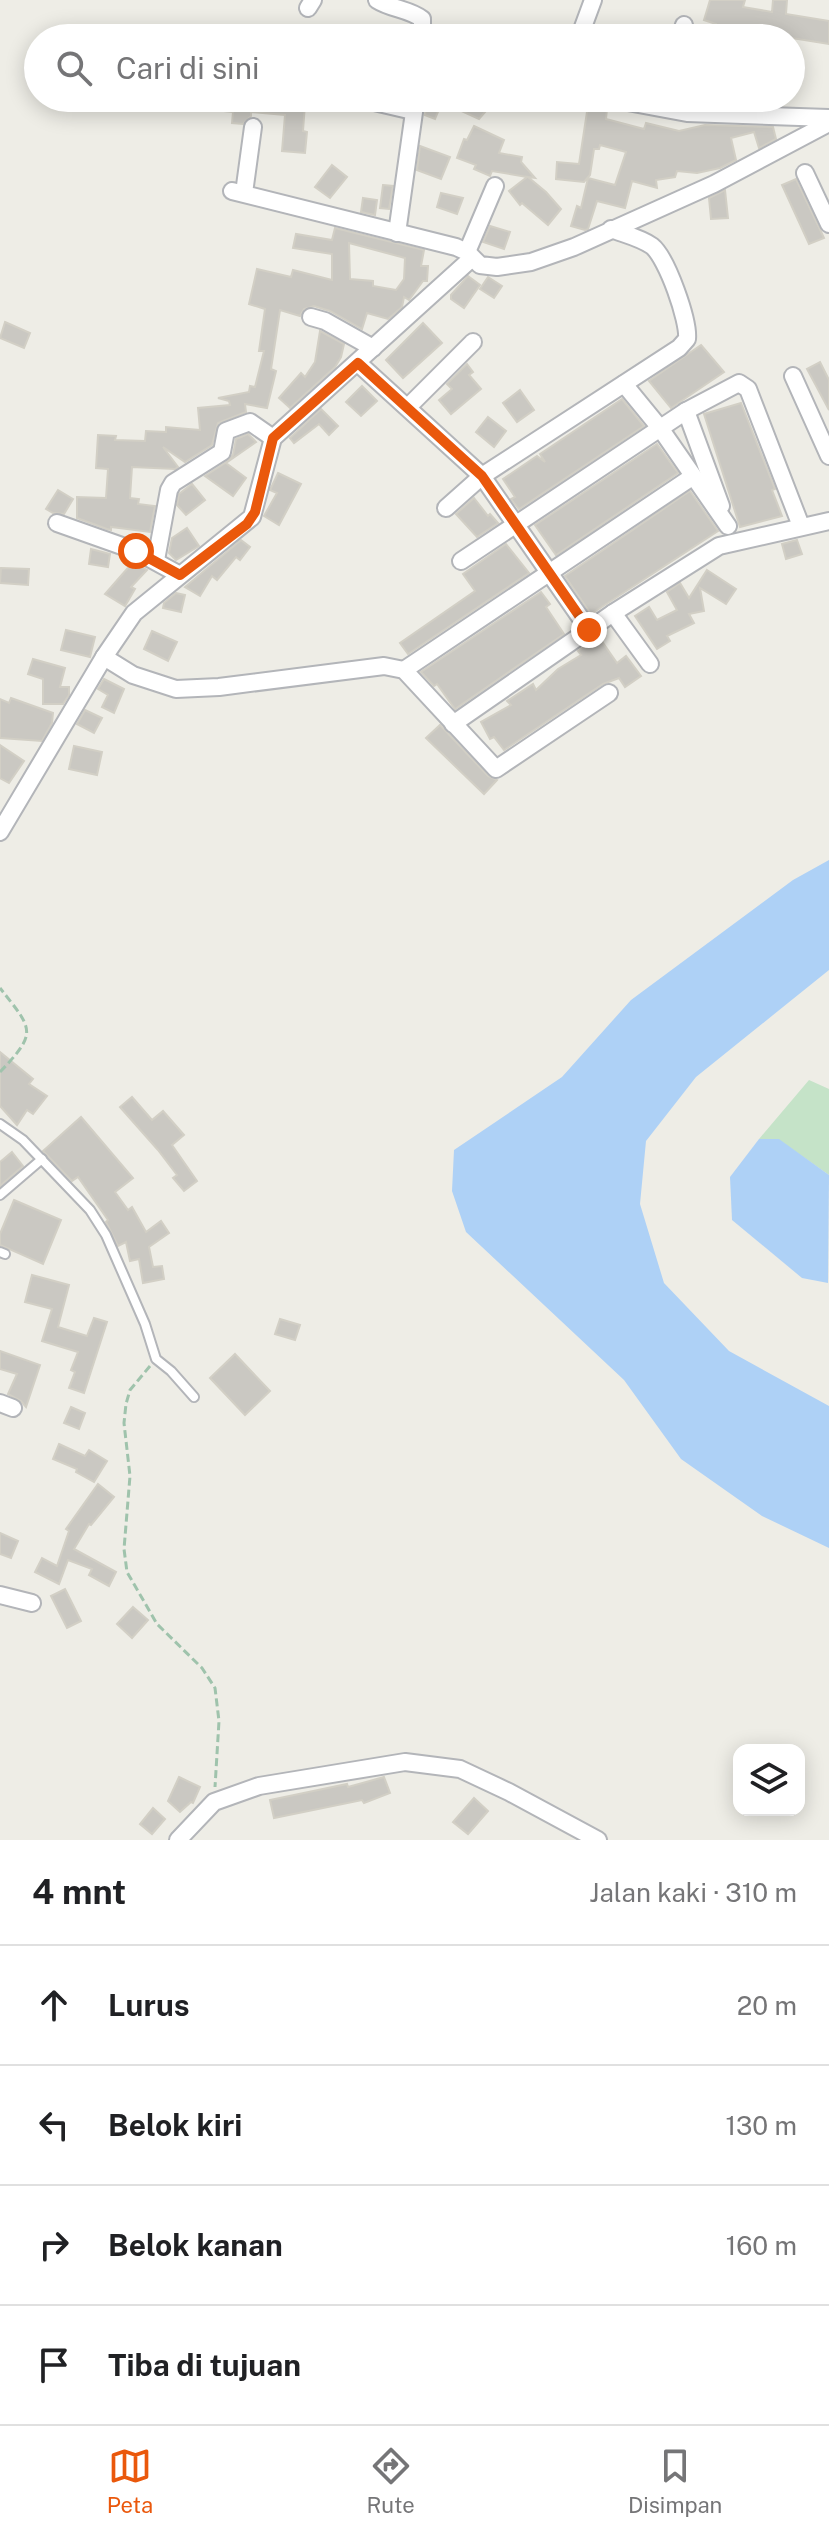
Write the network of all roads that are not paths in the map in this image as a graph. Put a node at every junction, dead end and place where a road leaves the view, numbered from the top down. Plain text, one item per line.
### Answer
1 (377, 0) edge
2 (593, 0) edge
3 (422, 24) edge
4 (584, 24) edge
5 (414, 112) edge
6 (702, 112) edge
7 (829, 121) edge
8 (253, 127) dead end
9 (805, 173) dead end
10 (495, 186) dead end
11 (828, 220) edge
12 (611, 229) junction
13 (397, 233) junction
14 (470, 255) junction
15 (311, 317) dead end
16 (473, 342) dead end
17 (373, 348) junction
18 (358, 363) junction
19 (793, 376) dead end
20 (624, 384) junction
21 (409, 406) junction
22 (686, 411) junction
23 (660, 428) junction
24 (273, 438) junction
25 (829, 456) edge
26 (482, 476) junction
27 (692, 477) junction
28 (446, 508) dead end
29 (829, 521) edge
30 (57, 523) dead end
31 (516, 525) junction
32 (801, 526) junction
33 (731, 533) junction
34 (156, 560) junction
35 (461, 561) dead end
36 (550, 573) junction
37 (180, 575) junction
38 (613, 613) junction
39 (589, 630) junction
40 (104, 657) junction
41 (650, 664) dead end
42 (404, 670) junction
43 (609, 693) dead end
44 (453, 724) junction
45 (0, 832) edge
46 (0, 1124) edge
47 (42, 1159) junction
48 (0, 1195) edge
49 (194, 1397) dead end
50 (0, 1595) edge
51 (32, 1603) dead end
52 (178, 1840) edge
53 (598, 1840) edge

1 - 3 street
2 - 4 street
5 - 13 street
6 - 7 street
7 - 12 street
8 - 13 street
9 - 11 street
10 - 14 street
12 - 14 street
12 - 20 street
13 - 14 street
14 - 17 street
15 - 17 street
16 - 21 street
17 - 18 street
18 - 21 street
18 - 24 street
19 - 25 street
20 - 23 street
20 - 26 street
21 - 26 street
22 - 23 street
22 - 32 street
22 - 33 street
23 - 27 street
23 - 31 street
24 - 34 street
24 - 37 street
26 - 28 street
26 - 31 street
27 - 33 street
27 - 36 street
29 - 32 street
30 - 34 street
31 - 35 street
31 - 36 street
32 - 33 street
33 - 38 street
34 - 37 street
36 - 39 street
36 - 42 street
37 - 40 street
38 - 39 street
38 - 41 street
39 - 44 street
40 - 42 street
40 - 45 street
42 - 44 street
43 - 44 street
46 - 47 lane
47 - 48 lane
47 - 49 lane
50 - 51 street
52 - 53 street

